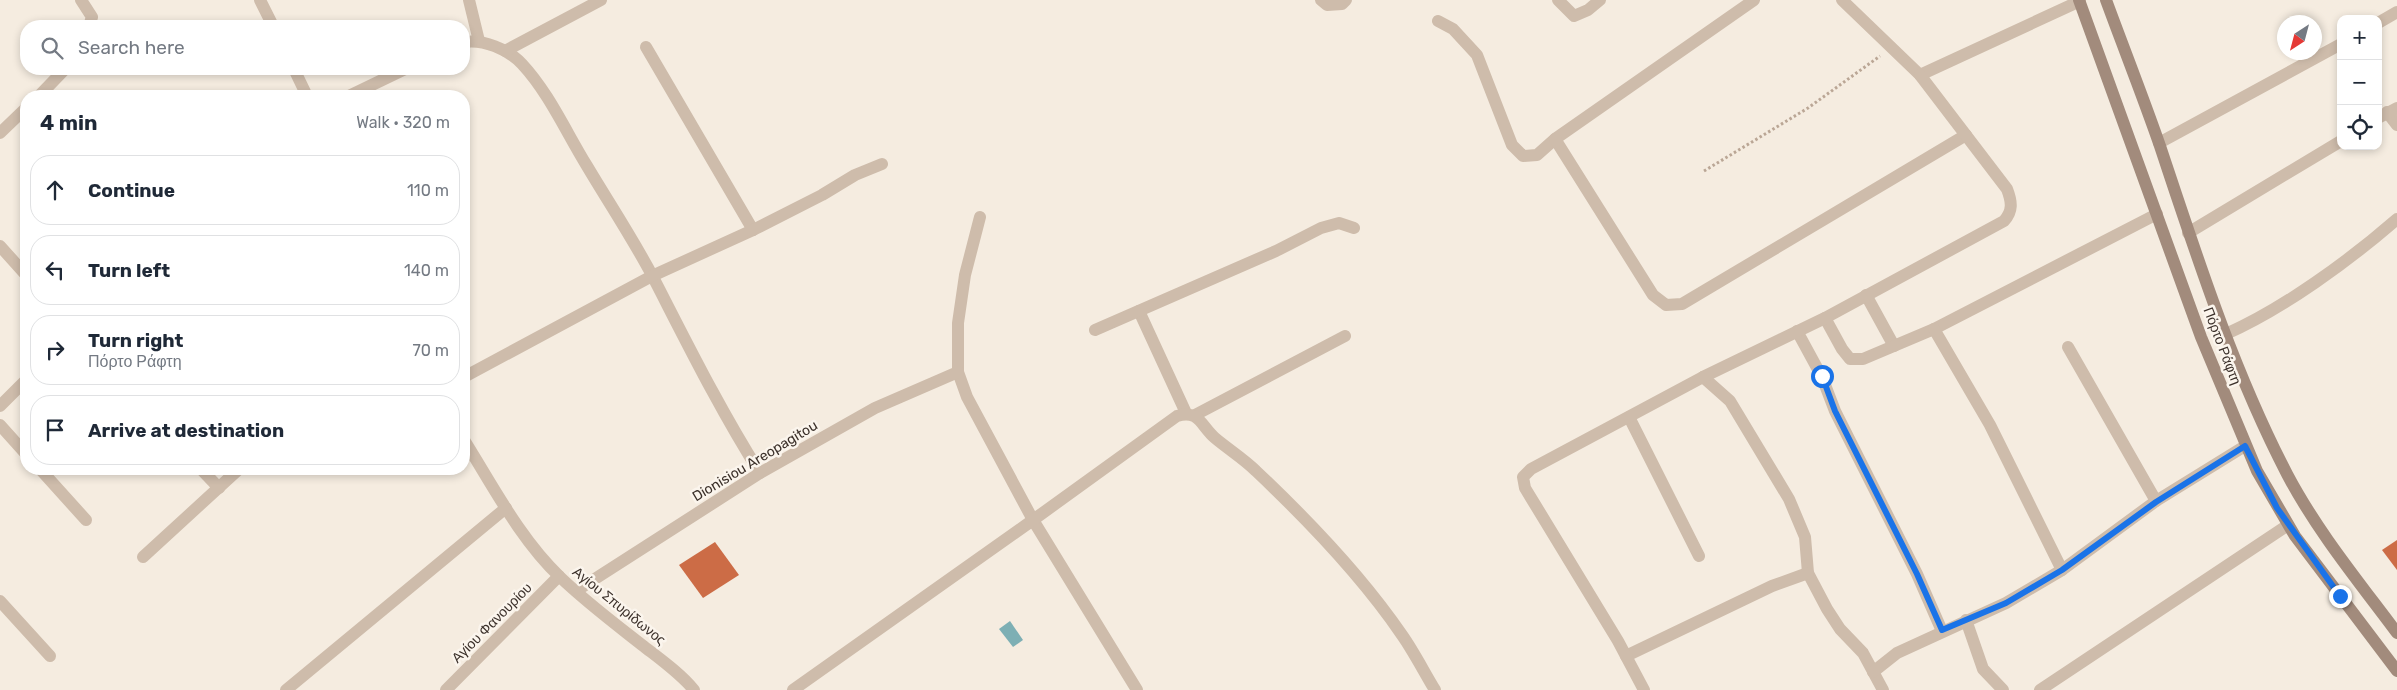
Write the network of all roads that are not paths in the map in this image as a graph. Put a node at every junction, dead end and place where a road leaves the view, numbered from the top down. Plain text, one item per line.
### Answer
1 (81, 0) edge
2 (260, 0) edge
3 (469, 0) edge
4 (601, 0) edge
5 (1322, 0) edge
6 (1346, 0) edge
7 (1558, 0) edge
8 (1600, 0) edge
9 (1754, 0) edge
10 (1842, 0) edge
11 (2106, 0) edge
12 (2079, 1) edge
13 (2397, 12) edge
14 (91, 20) edge
15 (270, 20) edge
16 (1438, 21) dead end
17 (2382, 21) edge
18 (479, 41) junction
19 (470, 42) edge
20 (2337, 46) edge
21 (646, 47) dead end
22 (505, 51) junction
23 (59, 75) edge
24 (297, 75) edge
25 (392, 75) edge
26 (1920, 75) junction
27 (45, 90) edge
28 (304, 90) edge
29 (361, 90) edge
30 (2388, 113) edge
31 (20, 114) edge
32 (2397, 125) edge
33 (0, 133) edge
34 (1966, 135) junction
35 (1555, 139) junction
36 (2337, 143) edge
37 (2159, 144) junction
38 (882, 164) dead end
39 (2158, 214) junction
40 (980, 217) dead end
41 (2397, 219) edge
42 (1354, 228) dead end
43 (753, 230) junction
44 (2188, 233) junction
45 (0, 246) edge
46 (20, 269) edge
47 (652, 276) junction
48 (1866, 295) junction
49 (1139, 311) junction
50 (1826, 318) junction
51 (1934, 329) junction
52 (1095, 330) dead end
53 (1797, 331) junction
54 (2226, 334) junction
55 (1345, 336) dead end
56 (1894, 346) junction
57 (2068, 347) dead end
58 (958, 372) junction
59 (470, 374) edge
60 (1703, 377) junction
61 (20, 386) edge
62 (0, 406) edge
63 (1191, 414) junction
64 (1628, 417) junction
65 (0, 425) edge
66 (2245, 446) junction
67 (20, 447) edge
68 (470, 450) edge
69 (760, 473) junction
70 (45, 475) edge
71 (206, 475) edge
72 (232, 475) edge
73 (218, 488) junction
74 (2156, 502) junction
75 (506, 508) junction
76 (86, 520) dead end
77 (1033, 520) junction
78 (2288, 525) junction
79 (1699, 556) dead end
80 (143, 557) dead end
81 (2062, 570) junction
82 (1808, 572) junction
83 (559, 576) junction
84 (576, 591) junction
85 (0, 601) edge
86 (1966, 620) junction
87 (1942, 630) junction
88 (2397, 633) edge
89 (50, 656) dead end
90 (1626, 656) junction
91 (2397, 671) edge
92 (1873, 672) junction
93 (286, 690) edge
94 (446, 690) edge
95 (694, 690) edge
96 (793, 690) edge
97 (1137, 690) edge
98 (1435, 690) edge
99 (1644, 690) edge
100 (1883, 690) edge
101 (2003, 690) edge
102 (2040, 690) edge

1 - 14 street
2 - 15 street
3 - 18 street
4 - 22 street
5 - 6 street
7 - 8 street
9 - 35 street
10 - 26 street
11 - 37 main road, Πόρτο Ράφτη
12 - 26 street
12 - 39 main road, Πόρτο Ράφτη
13 - 17 street
16 - 35 street
18 - 19 street
18 - 22 street
20 - 37 street
21 - 43 street
22 - 47 street
23 - 27 street
24 - 28 street
25 - 29 street
26 - 34 street
30 - 32 street
31 - 33 street
34 - 35 street
34 - 48 street
36 - 44 street
37 - 44 main road, Πόρτο Ράφτη
38 - 43 street
39 - 51 street
39 - 66 main road, Πόρτο Ράφτη
40 - 58 street
41 - 54 street
42 - 49 street
43 - 47 street
44 - 54 main road, Πόρτο Ράφτη
45 - 46 street
47 - 59 street
47 - 69 street
48 - 50 street
48 - 56 street
49 - 52 street
49 - 63 street
50 - 53 street
50 - 56 street
51 - 56 street
51 - 81 street
53 - 60 street
53 - 87 street
54 - 88 main road, Πόρτο Ράφτη
55 - 63 street
57 - 74 street
58 - 69 street, Dionisiou Areopagitou
58 - 77 street
60 - 64 street
60 - 82 street
61 - 62 street
63 - 77 street
63 - 98 street
64 - 79 street
64 - 90 street
65 - 67 street
66 - 74 street
66 - 78 main road, Πόρτο Ράφτη
68 - 75 street, Αγίου Σπυρίδωνος
69 - 84 street, Dionisiou Areopagitou
70 - 76 street
71 - 73 street
72 - 73 street
73 - 80 street
74 - 81 street
75 - 83 street, Αγίου Σπυρίδωνος
75 - 93 street
77 - 96 street
77 - 97 street
78 - 91 main road, Πόρτο Ράφτη
78 - 102 street
81 - 86 street
82 - 90 street
82 - 92 street
83 - 84 street, Αγίου Σπυρίδωνος
83 - 94 street, Αγίου Φανουρίου
84 - 95 street, Αγίου Σπυρίδωνος
85 - 89 street
86 - 87 street
86 - 101 street
87 - 92 street
90 - 99 street
92 - 100 street

